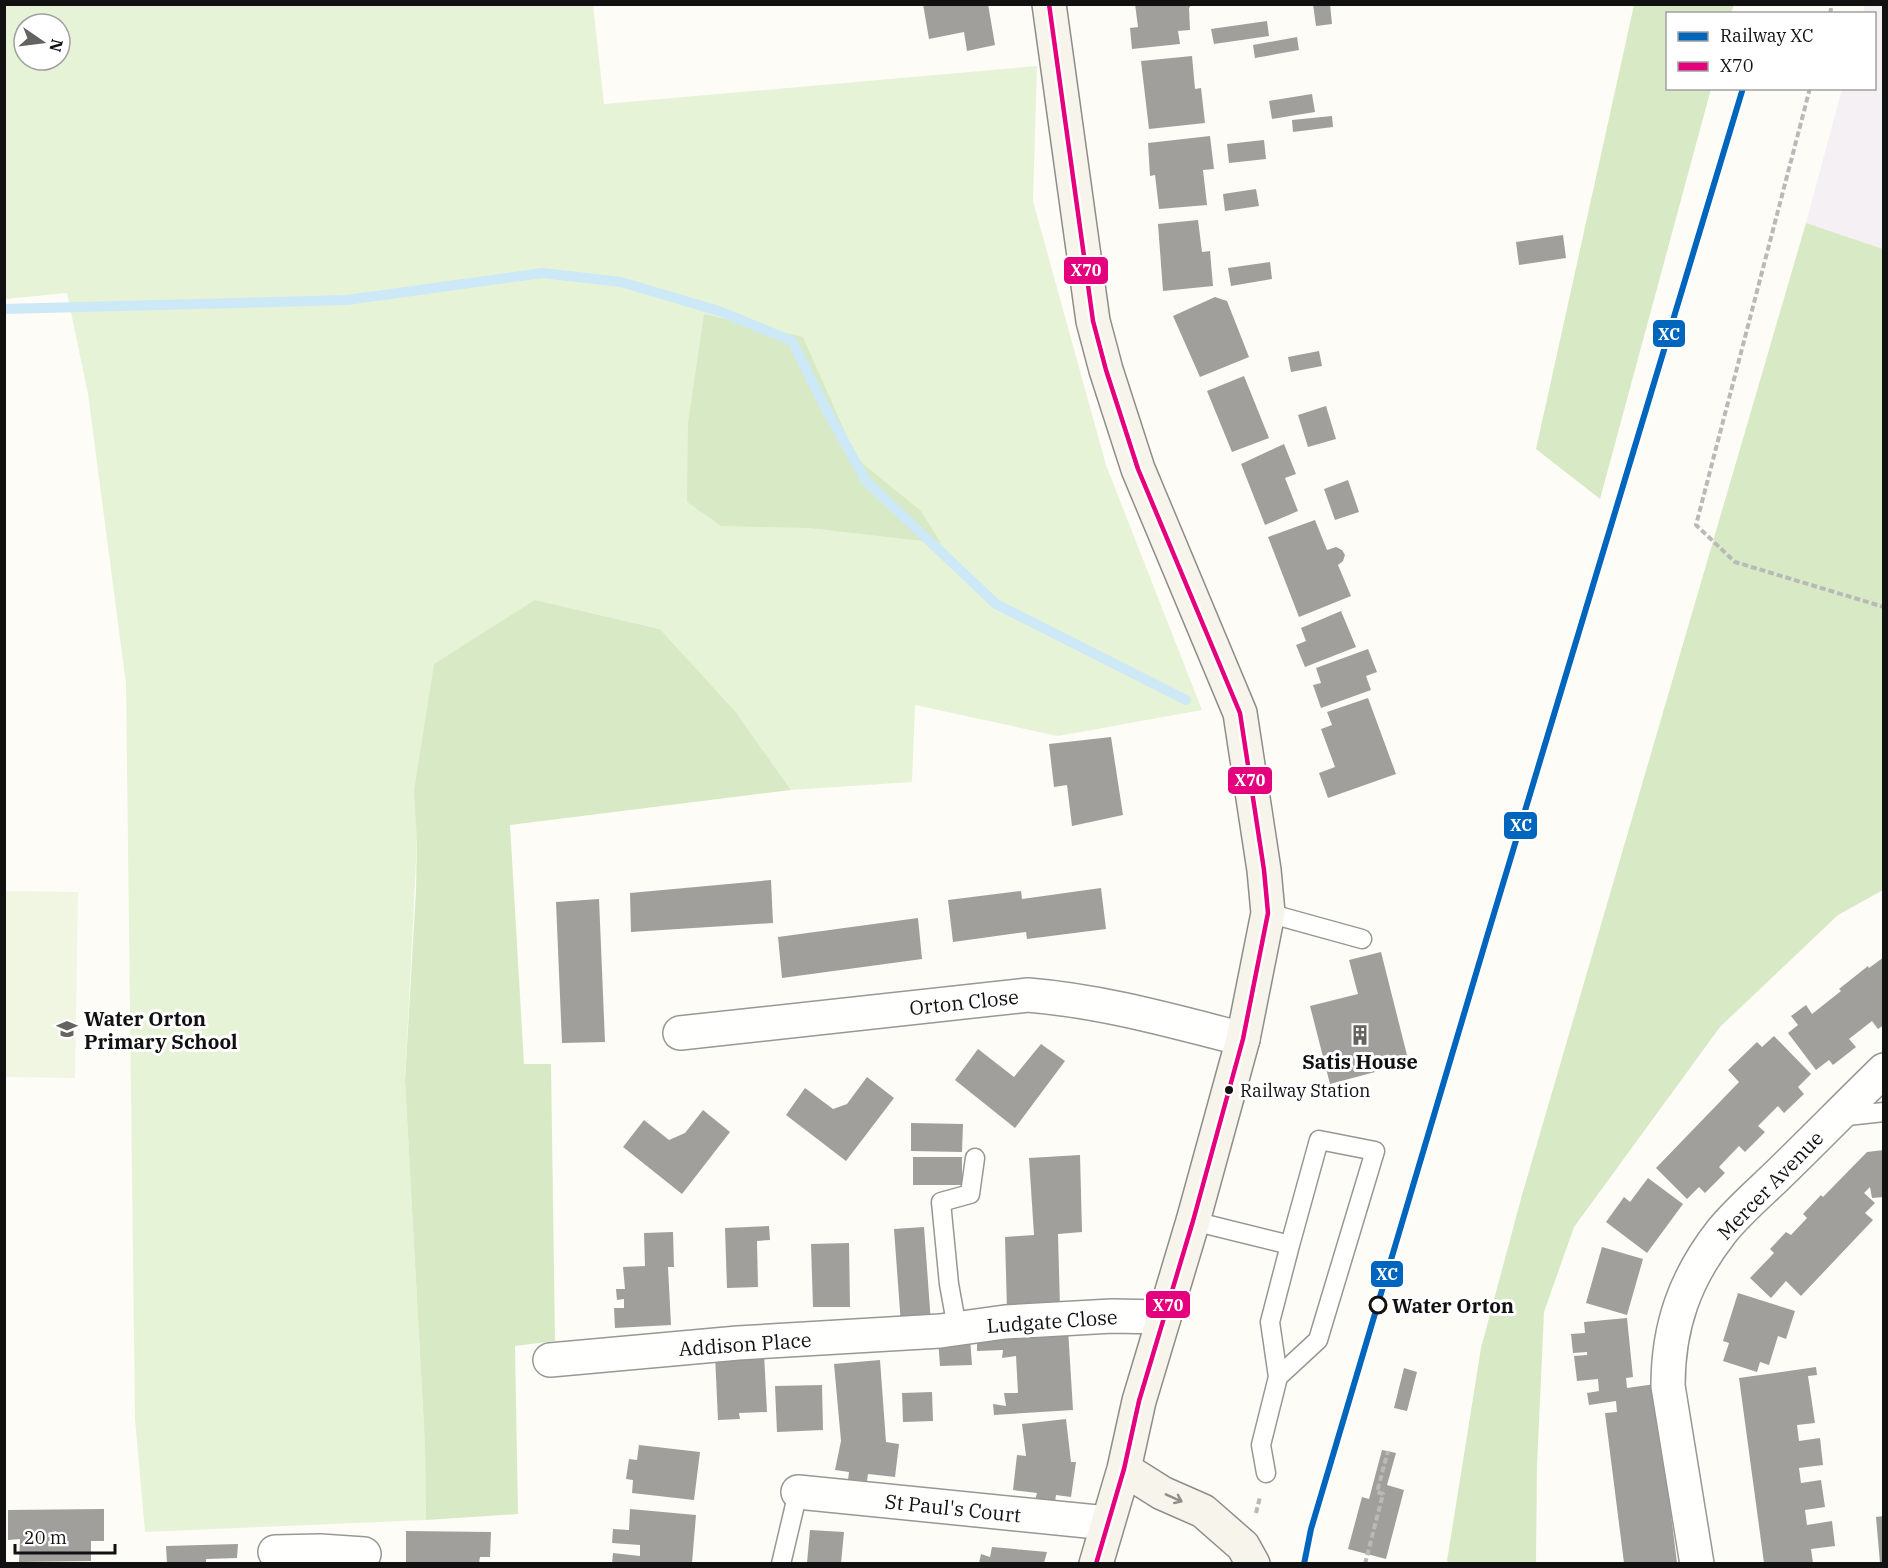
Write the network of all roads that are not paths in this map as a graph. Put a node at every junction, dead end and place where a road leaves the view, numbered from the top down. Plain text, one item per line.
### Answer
1 (1049, 4) edge
2 (1269, 913) junction
3 (1362, 939) dead end
4 (680, 1033) dead end
5 (1244, 1039) junction
6 (1884, 1070) edge
7 (1884, 1112) edge
8 (1836, 1117) junction
9 (975, 1158) dead end
10 (1193, 1221) junction
11 (1290, 1245) junction
12 (1164, 1317) junction
13 (948, 1330) junction
14 (550, 1360) dead end
15 (1278, 1377) junction
16 (1124, 1469) junction
17 (1266, 1473) dead end
18 (798, 1492) joint
19 (1107, 1523) junction
20 (275, 1552) dead end
21 (364, 1554) dead end
22 (320, 1557) edge
23 (781, 1563) edge
24 (1095, 1563) edge
25 (1253, 1563) edge
26 (1697, 1563) edge

1 - 2 main road
2 - 3 lane
2 - 5 main road
4 - 5 street, Orton Close
5 - 10 main road
6 - 8 street, Mercer Avenue
7 - 8 lane
8 - 26 street, Mercer Avenue
9 - 13 lane
10 - 11 lane
10 - 12 main road
11 - 15 lane
11 - 15 lane
12 - 13 street, Ludgate Close
12 - 16 main road
13 - 14 street, Addison Place
15 - 17 lane
16 - 19 main road
16 -> 25 main road
18 - 19 street, St Paul's Court
18 - 23 lane
19 - 24 main road
20 - 22 street
21 - 22 street

